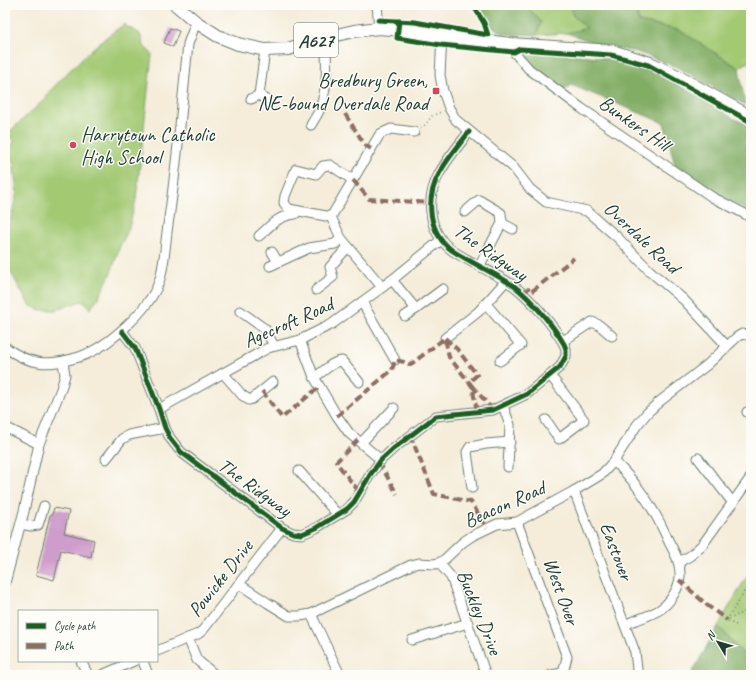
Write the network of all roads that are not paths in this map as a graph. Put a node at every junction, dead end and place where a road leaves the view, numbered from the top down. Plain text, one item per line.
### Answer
1 (177, 5) edge
2 (377, 5) edge
3 (196, 22) junction
4 (379, 28) junction
5 (442, 36) junction
6 (325, 38) junction
7 (511, 44) junction
8 (265, 50) junction
9 (267, 100) dead end
10 (751, 117) edge
11 (311, 125) dead end
12 (414, 132) road end
13 (469, 132) junction
14 (353, 180) junction
15 (298, 211) junction
16 (465, 212) dead end
17 (332, 217) junction
18 (751, 218) edge
19 (502, 223) junction
20 (514, 229) dead end
21 (259, 236) dead end
22 (341, 238) junction
23 (441, 240) junction
24 (348, 247) junction
25 (272, 252) dead end
26 (480, 265) junction
27 (392, 280) junction
28 (506, 281) junction
29 (382, 287) junction
30 (443, 289) dead end
31 (316, 290) dead end
32 (362, 302) junction
33 (486, 304) junction
34 (416, 309) junction
35 (240, 311) dead end
36 (405, 316) dead end
37 (122, 331) junction
38 (612, 336) dead end
39 (751, 336) edge
40 (445, 338) dead end
41 (300, 340) junction
42 (563, 341) junction
43 (274, 346) junction
44 (727, 346) junction
45 (5, 347) edge
46 (395, 360) dead end
47 (500, 361) dead end
48 (63, 362) junction
49 (223, 372) junction
50 (550, 375) junction
51 (314, 377) junction
52 (272, 382) dead end
53 (359, 382) dead end
54 (503, 406) junction
55 (394, 408) dead end
56 (159, 409) junction
57 (546, 420) dead end
58 (5, 427) edge
59 (165, 428) junction
60 (510, 442) junction
61 (361, 443) junction
62 (39, 444) junction
63 (698, 458) dead end
64 (106, 459) dead end
65 (381, 460) junction
66 (614, 461) junction
67 (508, 468) dead end
68 (299, 471) dead end
69 (751, 477) edge
70 (472, 488) dead end
71 (574, 491) junction
72 (732, 503) junction
73 (44, 506) dead end
74 (338, 515) junction
75 (517, 522) junction
76 (21, 524) junction
77 (282, 528) junction
78 (679, 562) junction
79 (439, 563) junction
80 (5, 583) edge
81 (239, 584) junction
82 (311, 614) junction
83 (468, 623) junction
84 (626, 624) junction
85 (188, 638) junction
86 (412, 640) dead end
87 (158, 651) edge
88 (82, 662) edge
89 (132, 662) edge
90 (143, 662) edge
91 (342, 672) edge
92 (106, 674) edge
93 (565, 674) edge
94 (88, 675) edge
95 (148, 675) edge
96 (215, 675) edge
97 (486, 675) edge
98 (551, 675) edge
99 (636, 675) edge

1 - 3 main road, A627
2 - 4 street
3 - 8 main road, A627
3 - 37 street
4 - 5 main road, A627
4 - 6 main road, A627
5 - 7 main road, A627
5 - 13 street, Overdale Road
6 - 8 main road, A627
6 - 11 street
7 - 10 main road, A627
7 - 18 street, Bunkers Hill
8 - 9 street
12 - 14 street
13 - 23 street, The Ridgway
13 - 44 street, Overdale Road
14 - 15 street
14 - 17 street
15 - 17 street
15 - 21 street
16 - 19 street
17 - 22 street
19 - 20 street
19 - 26 street
22 - 24 street
22 - 25 street
23 - 26 street, The Ridgway
23 - 27 street, Agecroft Road
24 - 29 street
24 - 31 street
26 - 28 street, The Ridgway
27 - 29 street, Agecroft Road
27 - 34 street
28 - 33 street
28 - 42 street, The Ridgway
29 - 32 street, Agecroft Road
30 - 34 street
32 - 41 street, Agecroft Road
32 - 46 street
33 - 40 street
33 - 47 street
34 - 36 street
35 - 43 street
37 - 48 street
37 - 56 street, The Ridgway
38 - 42 street
39 - 44 street
41 - 43 street, Agecroft Road
41 - 51 street
42 - 50 street, The Ridgway
43 - 49 street, Agecroft Road
44 - 66 street, Beacon Road
45 - 48 street
48 - 62 street
49 - 52 street
49 - 56 street, Agecroft Road
50 - 54 street, The Ridgway
50 - 57 street
51 - 53 street
51 - 61 street
54 - 60 street
54 - 65 street, The Ridgway
55 - 61 street
56 - 59 street, The Ridgway
58 - 62 street
59 - 64 street
59 - 77 street, The Ridgway
60 - 67 street
60 - 70 street
61 - 65 street
62 - 76 street
63 - 72 street
65 - 74 street, The Ridgway
66 - 71 street, Beacon Road
66 - 78 street
68 - 74 street
69 - 72 street
71 - 75 street, Beacon Road
71 - 84 street, Eastover
72 - 78 street
73 - 76 street
74 - 77 street, The Ridgway
75 - 79 street, Beacon Road
75 - 93 street, West Over
76 - 80 street
77 - 81 street, Powicke Drive
78 - 84 street
79 - 82 street
79 - 83 street, Buckley Drive
81 - 82 street
81 - 85 street, Powicke Drive
82 - 91 street
83 - 86 street
83 - 97 street, Buckley Drive
84 - 99 street
85 - 87 street, Powicke Drive
85 - 96 street
88 - 94 street
89 - 92 street
90 - 95 street
93 - 98 street

